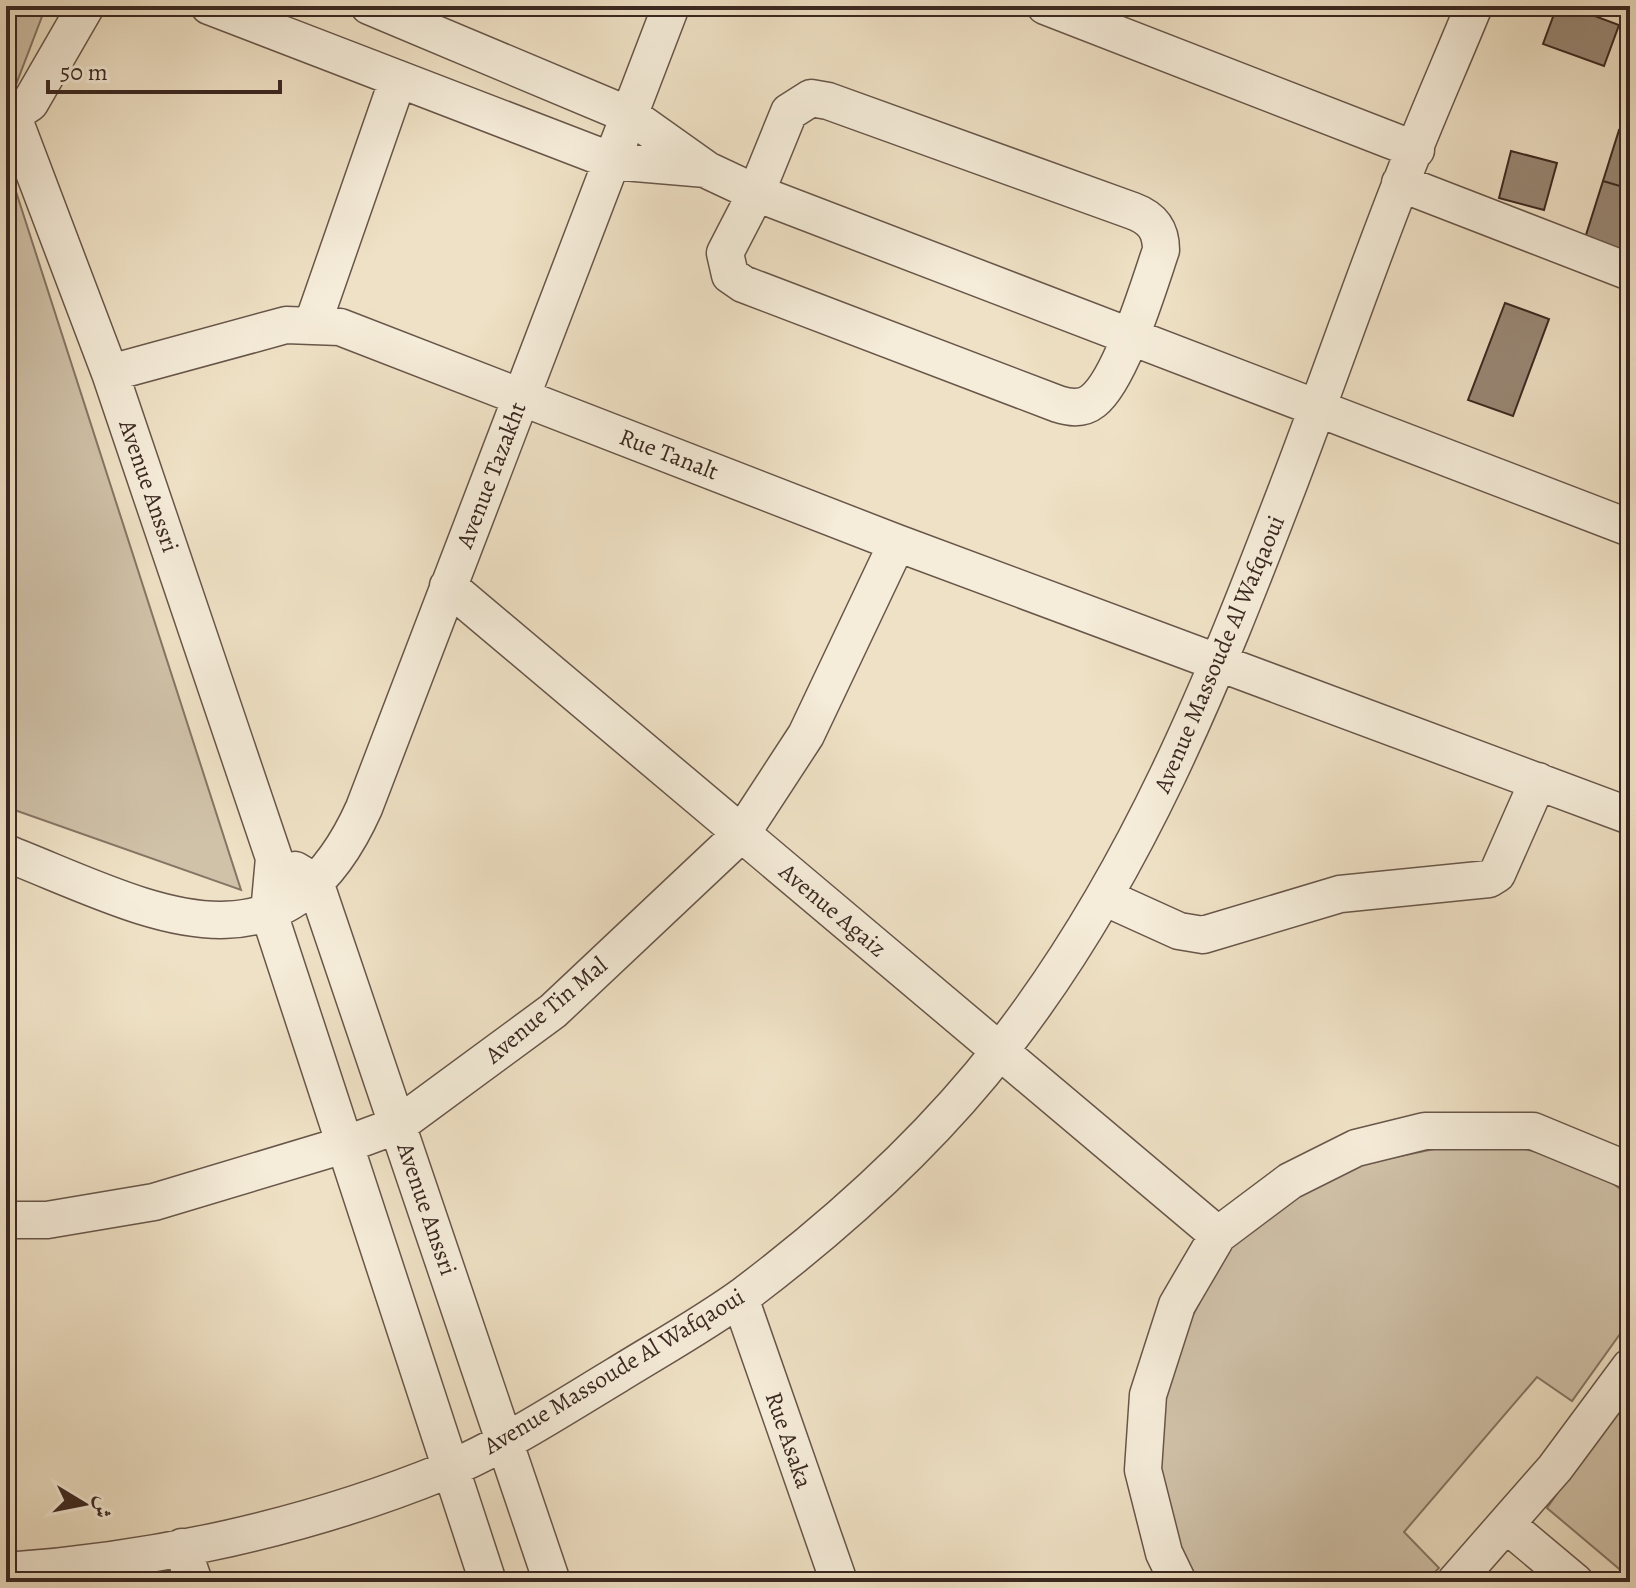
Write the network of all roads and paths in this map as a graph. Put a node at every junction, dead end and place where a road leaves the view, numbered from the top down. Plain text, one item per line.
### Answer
1 (86, 6) edge
2 (209, 6) edge
3 (370, 6) edge
4 (671, 6) edge
5 (1045, 6) edge
6 (1474, 6) edge
7 (1106, 17) edge
8 (398, 79) junction
9 (631, 116) junction
10 (9, 118) edge
11 (1416, 150) junction
12 (612, 161) junction
13 (707, 170) junction
14 (1400, 183) junction
15 (756, 193) junction
16 (1630, 272) edge
17 (313, 323) junction
18 (1129, 338) junction
19 (110, 373) junction
20 (520, 398) junction
21 (1318, 408) junction
22 (1630, 528) edge
23 (897, 543) junction
24 (448, 586) junction
25 (1220, 662) junction
26 (1538, 781) junction
27 (1630, 816) edge
28 (742, 833) junction
29 (6, 853) edge
30 (274, 858) junction
31 (315, 882) junction
32 (1104, 897) junction
33 (269, 913) junction
34 (1000, 1051) junction
35 (398, 1125) junction
36 (347, 1144) junction
37 (1630, 1171) edge
38 (6, 1220) edge
39 (1218, 1235) junction
40 (740, 1298) junction
41 (1630, 1367) edge
42 (504, 1440) junction
43 (449, 1469) junction
44 (1507, 1525) junction
45 (182, 1547) junction
46 (6, 1571) edge
47 (194, 1582) edge
48 (488, 1582) edge
49 (552, 1582) edge
50 (839, 1582) edge
51 (1178, 1582) edge
52 (1455, 1582) edge
53 (1575, 1582) edge

1 - 10 street
2 - 8 street
3 - 9 street
4 - 9 street, Avenue Tazakht
5 - 7 street
6 - 11 street, Avenue Massoude Al Wafqaoui
7 - 11 street
8 - 12 street
8 - 17 street
9 - 12 street, Avenue Tazakht
9 - 13 street
10 - 19 street, Avenue Anssri
11 - 14 street, Avenue Massoude Al Wafqaoui
12 - 13 street
12 - 20 street, Avenue Tazakht
13 - 15 street
14 - 16 street
14 - 21 street, Avenue Massoude Al Wafqaoui
15 - 18 street
15 - 18 street
15 - 18 street
17 - 19 street, Rue Tanalt
17 - 20 street, Rue Tanalt
18 - 21 street
19 - 30 street, Avenue Anssri
20 - 23 street, Rue Tanalt
20 - 24 street, Avenue Tazakht
21 - 22 street
21 - 25 street, Avenue Massoude Al Wafqaoui
23 - 25 street, Rue Tanalt
23 - 28 street, Avenue Tin Mal
24 - 28 street, Avenue Agaiz
24 - 31 street, Avenue Tazakht
25 - 26 street, Rue Tanalt
25 - 32 street, Avenue Massoude Al Wafqaoui
26 - 27 street, Rue Tanalt
26 - 32 street
28 - 34 street, Avenue Agaiz
28 - 35 street, Avenue Tin Mal
29 - 33 street
30 - 31 street
30 - 33 street, Avenue Anssri
31 - 33 street, Avenue Tazakht
31 - 35 street, Avenue Anssri
32 - 34 street, Avenue Massoude Al Wafqaoui
33 - 36 street, Avenue Anssri
34 - 39 street, Avenue Agaiz
34 - 40 street, Avenue Massoude Al Wafqaoui
35 - 36 street, Avenue Tin Mal
35 - 42 street, Avenue Anssri
36 - 38 street, Avenue Tin Mal
36 - 43 street, Avenue Anssri
37 - 39 street
39 - 51 street
40 - 42 street, Avenue Massoude Al Wafqaoui
40 - 50 street, Rue Asaka
41 - 44 street
42 - 43 street, Avenue Massoude Al Wafqaoui
42 - 49 street, Avenue Anssri
43 - 45 street, Avenue Massoude Al Wafqaoui
43 - 48 street, Avenue Anssri
44 - 52 street
44 - 53 street
45 - 46 street, Avenue Massoude Al Wafqaoui
45 - 47 street

